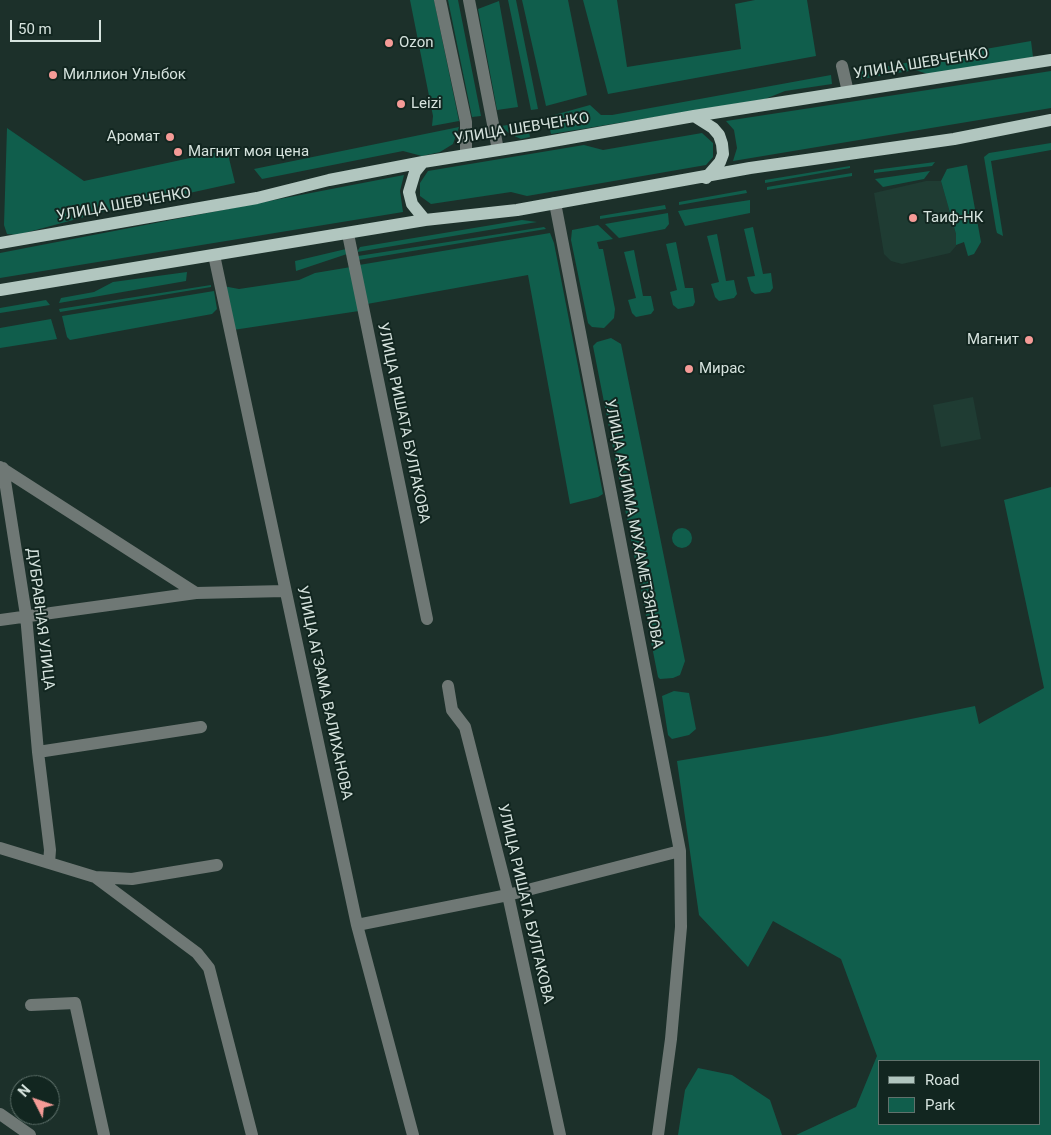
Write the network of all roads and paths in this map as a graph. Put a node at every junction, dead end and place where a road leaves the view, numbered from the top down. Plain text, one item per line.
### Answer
1 (440, 0) edge
2 (469, 0) edge
3 (1051, 60) edge
4 (842, 66) dead end
5 (848, 92) junction
6 (694, 116) junction
7 (1051, 120) edge
8 (498, 150) junction
9 (466, 155) junction
10 (423, 162) junction
11 (706, 178) junction
12 (555, 203) junction
13 (425, 220) junction
14 (348, 234) junction
15 (0, 244) edge
16 (214, 255) junction
17 (0, 290) edge
18 (1, 468) edge
19 (285, 591) junction
20 (196, 593) junction
21 (26, 615) junction
22 (427, 619) dead end
23 (0, 620) edge
24 (448, 686) dead end
25 (201, 727) dead end
26 (38, 752) junction
27 (0, 848) edge
28 (680, 850) junction
29 (49, 863) junction
30 (217, 865) dead end
31 (95, 877) junction
32 (508, 894) junction
33 (357, 925) junction
34 (31, 1004) dead end
35 (0, 1114) edge
36 (30, 1135) edge
37 (104, 1135) edge
38 (252, 1135) edge
39 (413, 1135) edge
40 (560, 1135) edge
41 (658, 1135) edge

1 - 9 street
2 - 8 street
3 - 5 main road, УЛИЦА ШЕВЧЕНКО
4 - 5 street
5 - 6 main road, УЛИЦА ШЕВЧЕНКО
6 - 8 main road, УЛИЦА ШЕВЧЕНКО
6 - 11 main road
7 - 11 main road
8 - 9 main road, УЛИЦА ШЕВЧЕНКО
9 - 10 main road, УЛИЦА ШЕВЧЕНКО
10 - 13 main road
10 - 15 main road, УЛИЦА ШЕВЧЕНКО
11 - 12 main road
12 - 13 main road
12 - 28 street, УЛИЦА АКЛИМА МУХАМЕТЗЯНОВА
13 - 14 main road
14 - 16 main road
14 - 22 street, УЛИЦА РИШАТА БУЛГАКОВА
16 - 17 main road
16 - 19 street, УЛИЦА АГЗАМА ВАЛИХАНОВА
18 - 20 street
18 - 21 street, ДУБРАВНАЯ УЛИЦА
19 - 20 street
19 - 33 street, УЛИЦА АГЗАМА ВАЛИХАНОВА
20 - 21 street
21 - 23 street
21 - 26 street, ДУБРАВНАЯ УЛИЦА
24 - 32 street, УЛИЦА РИШАТА БУЛГАКОВА
25 - 26 street
26 - 29 street, ДУБРАВНАЯ УЛИЦА
27 - 29 street
28 - 32 street
28 - 41 street, УЛИЦА АКЛИМА МУХАМЕТЗЯНОВА
29 - 31 street
30 - 31 street
31 - 38 street
32 - 33 street
32 - 40 street, УЛИЦА РИШАТА БУЛГАКОВА
33 - 39 street, УЛИЦА АГЗАМА ВАЛИХАНОВА
34 - 37 street
35 - 36 street

